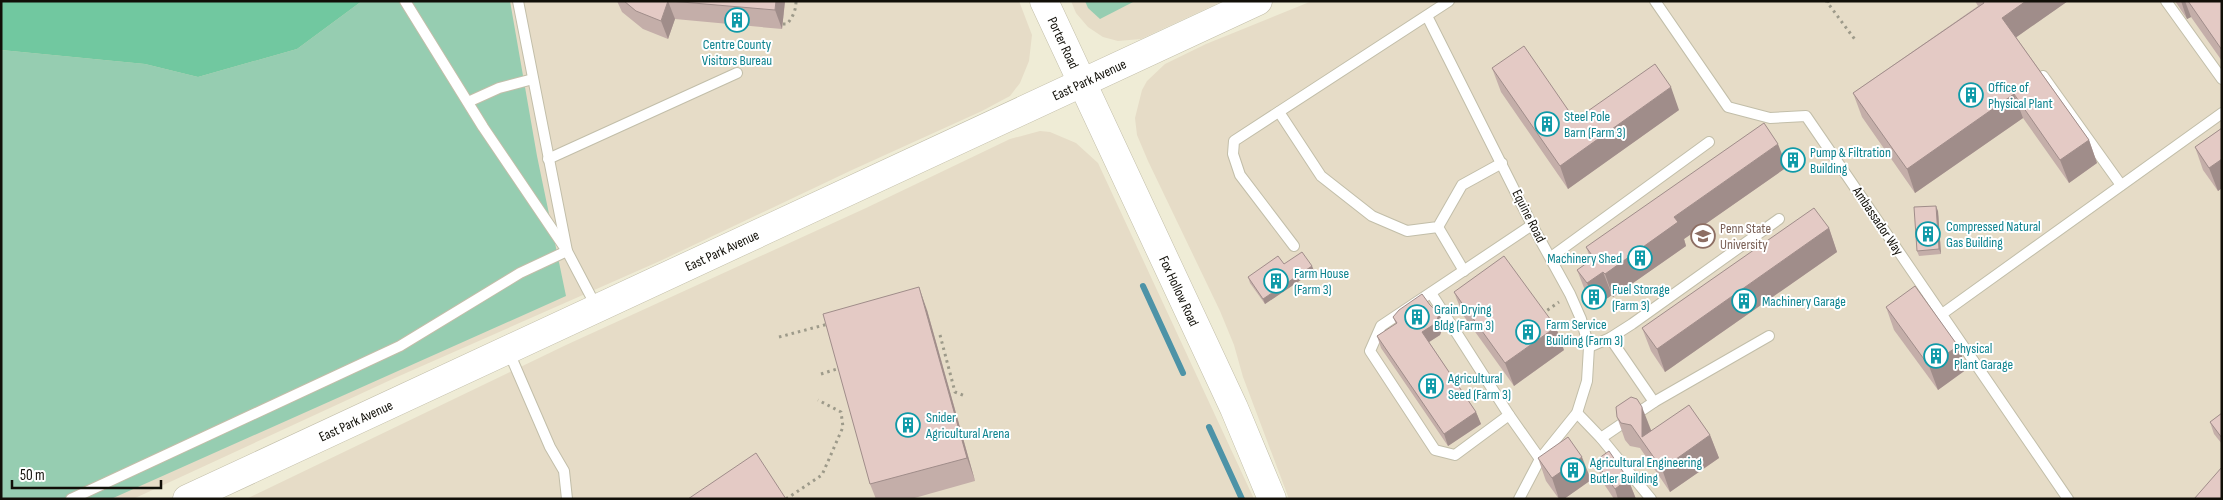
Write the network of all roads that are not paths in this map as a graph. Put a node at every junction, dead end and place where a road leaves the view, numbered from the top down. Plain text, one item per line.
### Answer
1 (405, 1) edge
2 (518, 1) edge
3 (1044, 1) edge
4 (1258, 1) edge
5 (1449, 1) edge
6 (1655, 1) edge
7 (2166, 1) edge
8 (1427, 16) junction
9 (2038, 68) edge
10 (737, 73) dead end
11 (533, 79) junction
12 (2222, 79) edge
13 (1082, 84) junction
14 (468, 102) junction
15 (1279, 112) junction
16 (2222, 113) edge
17 (1709, 142) dead end
18 (548, 159) junction
19 (1502, 162) junction
20 (2121, 185) junction
21 (1779, 219) dead end
22 (1532, 225) junction
23 (1438, 227) junction
24 (1294, 246) dead end
25 (567, 251) junction
26 (1551, 257) junction
27 (1464, 271) junction
28 (1431, 293) junction
29 (597, 309) junction
30 (1942, 314) junction
31 (1769, 336) dead end
32 (1610, 338) junction
33 (1589, 347) junction
34 (508, 350) junction
35 (1654, 402) junction
36 (1577, 413) junction
37 (1509, 415) junction
38 (1601, 438) junction
39 (1540, 460) junction
40 (71, 499) edge
41 (187, 499) edge
42 (567, 499) edge
43 (1272, 499) edge
44 (1519, 499) edge
45 (1651, 499) edge
46 (2068, 499) edge

1 - 14 lane
2 - 11 lane
3 - 13 main road, Porter Road
4 - 13 main road, East Park Avenue
5 - 8 lane
6 - 30 lane, Ambassador Way
7 - 12 lane
8 - 15 lane
8 - 19 lane, Equine Road
9 - 20 lane
10 - 18 lane
11 - 14 lane
11 - 18 lane
13 - 29 main road, East Park Avenue
13 - 43 main road, Fox Hollow Road
14 - 25 lane
15 - 23 lane
15 - 24 lane
16 - 20 lane
17 - 26 lane
18 - 25 lane
19 - 22 lane, Equine Road
19 - 23 lane
20 - 30 lane
21 - 32 lane
22 - 26 lane, Equine Road
22 - 27 lane
23 - 27 lane
25 - 29 lane
25 - 40 lane
26 - 33 lane, Equine Road
27 - 28 lane
28 - 37 lane
28 - 37 lane
29 - 34 main road, East Park Avenue
30 - 46 lane, Ambassador Way
31 - 35 lane
32 - 33 lane
32 - 35 lane
33 - 36 lane, Equine Road
34 - 41 main road, East Park Avenue
34 - 42 lane
35 - 38 lane
36 - 38 lane
36 - 39 lane, Equine Road
37 - 39 lane
38 - 45 lane
39 - 44 lane, Equine Road

